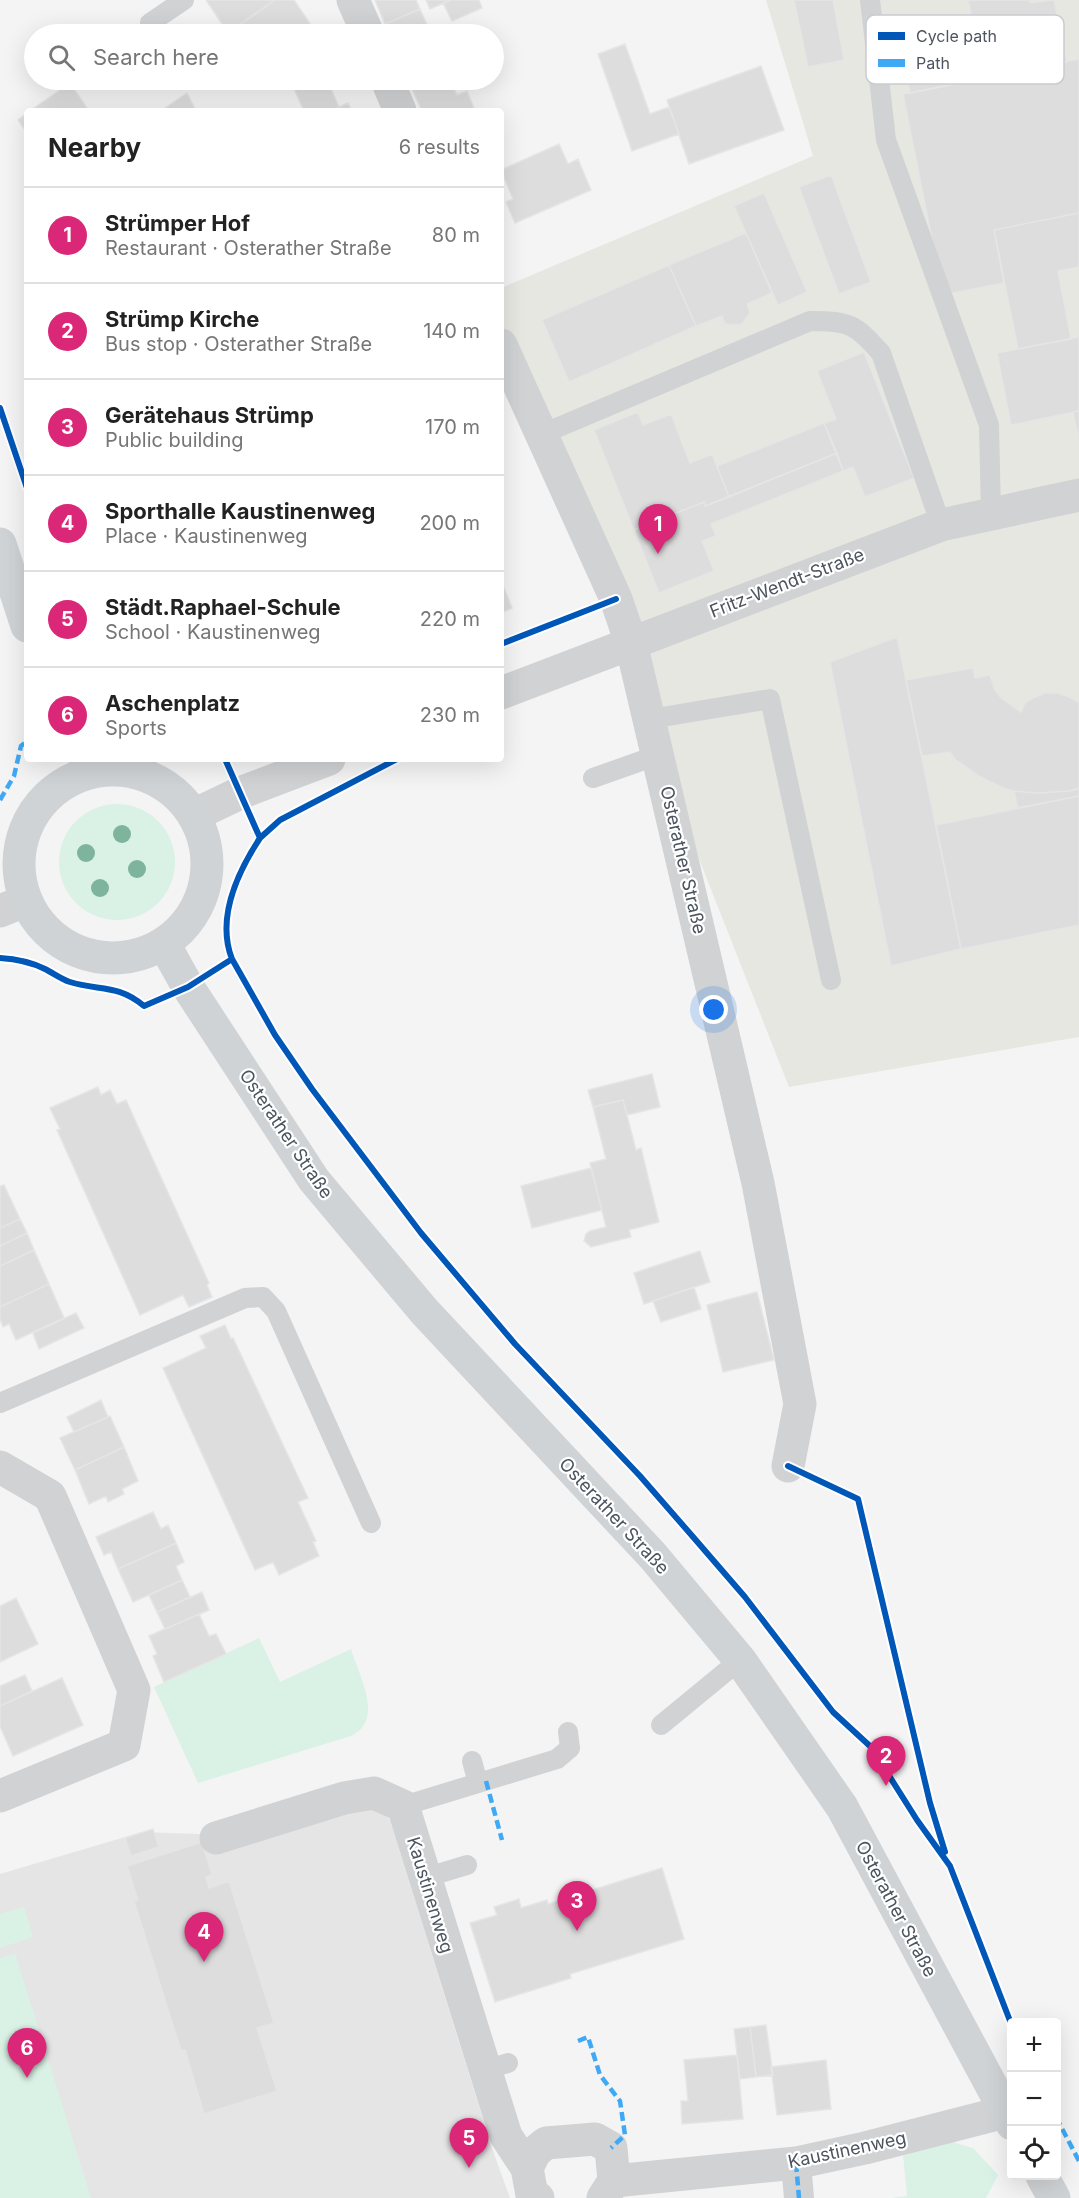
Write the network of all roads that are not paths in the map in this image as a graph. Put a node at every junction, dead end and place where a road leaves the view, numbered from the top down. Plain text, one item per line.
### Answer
1 (184, 0) edge
2 (353, 0) edge
3 (870, 0) edge
4 (872, 15) edge
5 (150, 23) dead end
6 (364, 24) edge
7 (880, 84) edge
8 (391, 90) edge
9 (399, 108) edge
10 (504, 352) edge
11 (540, 435) junction
12 (1079, 495) edge
13 (992, 514) junction
14 (941, 525) junction
15 (0, 544) edge
16 (24, 617) edge
17 (631, 643) junction
18 (504, 692) edge
19 (650, 719) junction
20 (658, 755) junction
21 (321, 762) edge
22 (76, 767) edge
23 (593, 778) dead end
24 (194, 815) junction
25 (12, 906) edge
26 (164, 944) junction
27 (831, 980) dead end
28 (0, 1403) edge
29 (788, 1466) dead end
30 (0, 1467) edge
31 (371, 1524) dead end
32 (740, 1660) junction
33 (661, 1725) dead end
34 (568, 1732) dead end
35 (472, 1761) dead end
36 (478, 1783) junction
37 (0, 1796) edge
38 (403, 1806) junction
39 (216, 1838) dead end
40 (467, 1865) dead end
41 (424, 1878) junction
42 (1007, 2116) edge
43 (1007, 2118) edge
44 (796, 2163) junction
45 (527, 2168) junction
46 (1045, 2180) edge
47 (609, 2189) edge
48 (538, 2198) edge
49 (799, 2198) edge
50 (1054, 2198) edge

1 - 5 lane
2 - 6 street
3 - 4 lane
7 - 13 lane
8 - 9 street
10 - 11 street, Osterather Straße
11 - 14 lane
11 - 17 street, Osterather Straße
12 - 13 street, Fritz-Wendt-Straße
13 - 14 street, Fritz-Wendt-Straße
14 - 17 street, Fritz-Wendt-Straße
15 - 16 main road
17 - 18 street, Fritz-Wendt-Straße
17 - 19 street, Osterather Straße
19 - 20 street, Osterather Straße
19 - 27 lane
20 - 23 lane
20 - 29 street, Osterather Straße
21 - 24 street
22 - 24 main road
22 - 25 main road
24 - 26 main road
25 - 26 main road
26 - 32 main road, Osterather Straße
28 - 31 lane
30 - 37 street
32 - 33 lane
32 - 42 main road, Osterather Straße
34 - 36 lane
35 - 36 lane
36 - 38 lane
38 - 39 street
38 - 41 street, Kaustinenweg
40 - 41 lane
41 - 45 street, Kaustinenweg
43 - 44 street, Kaustinenweg
44 - 47 street, Kaustinenweg
44 - 49 street
45 - 47 street, Kaustinenweg
45 - 48 street, Kaustinenweg
46 - 50 main road

